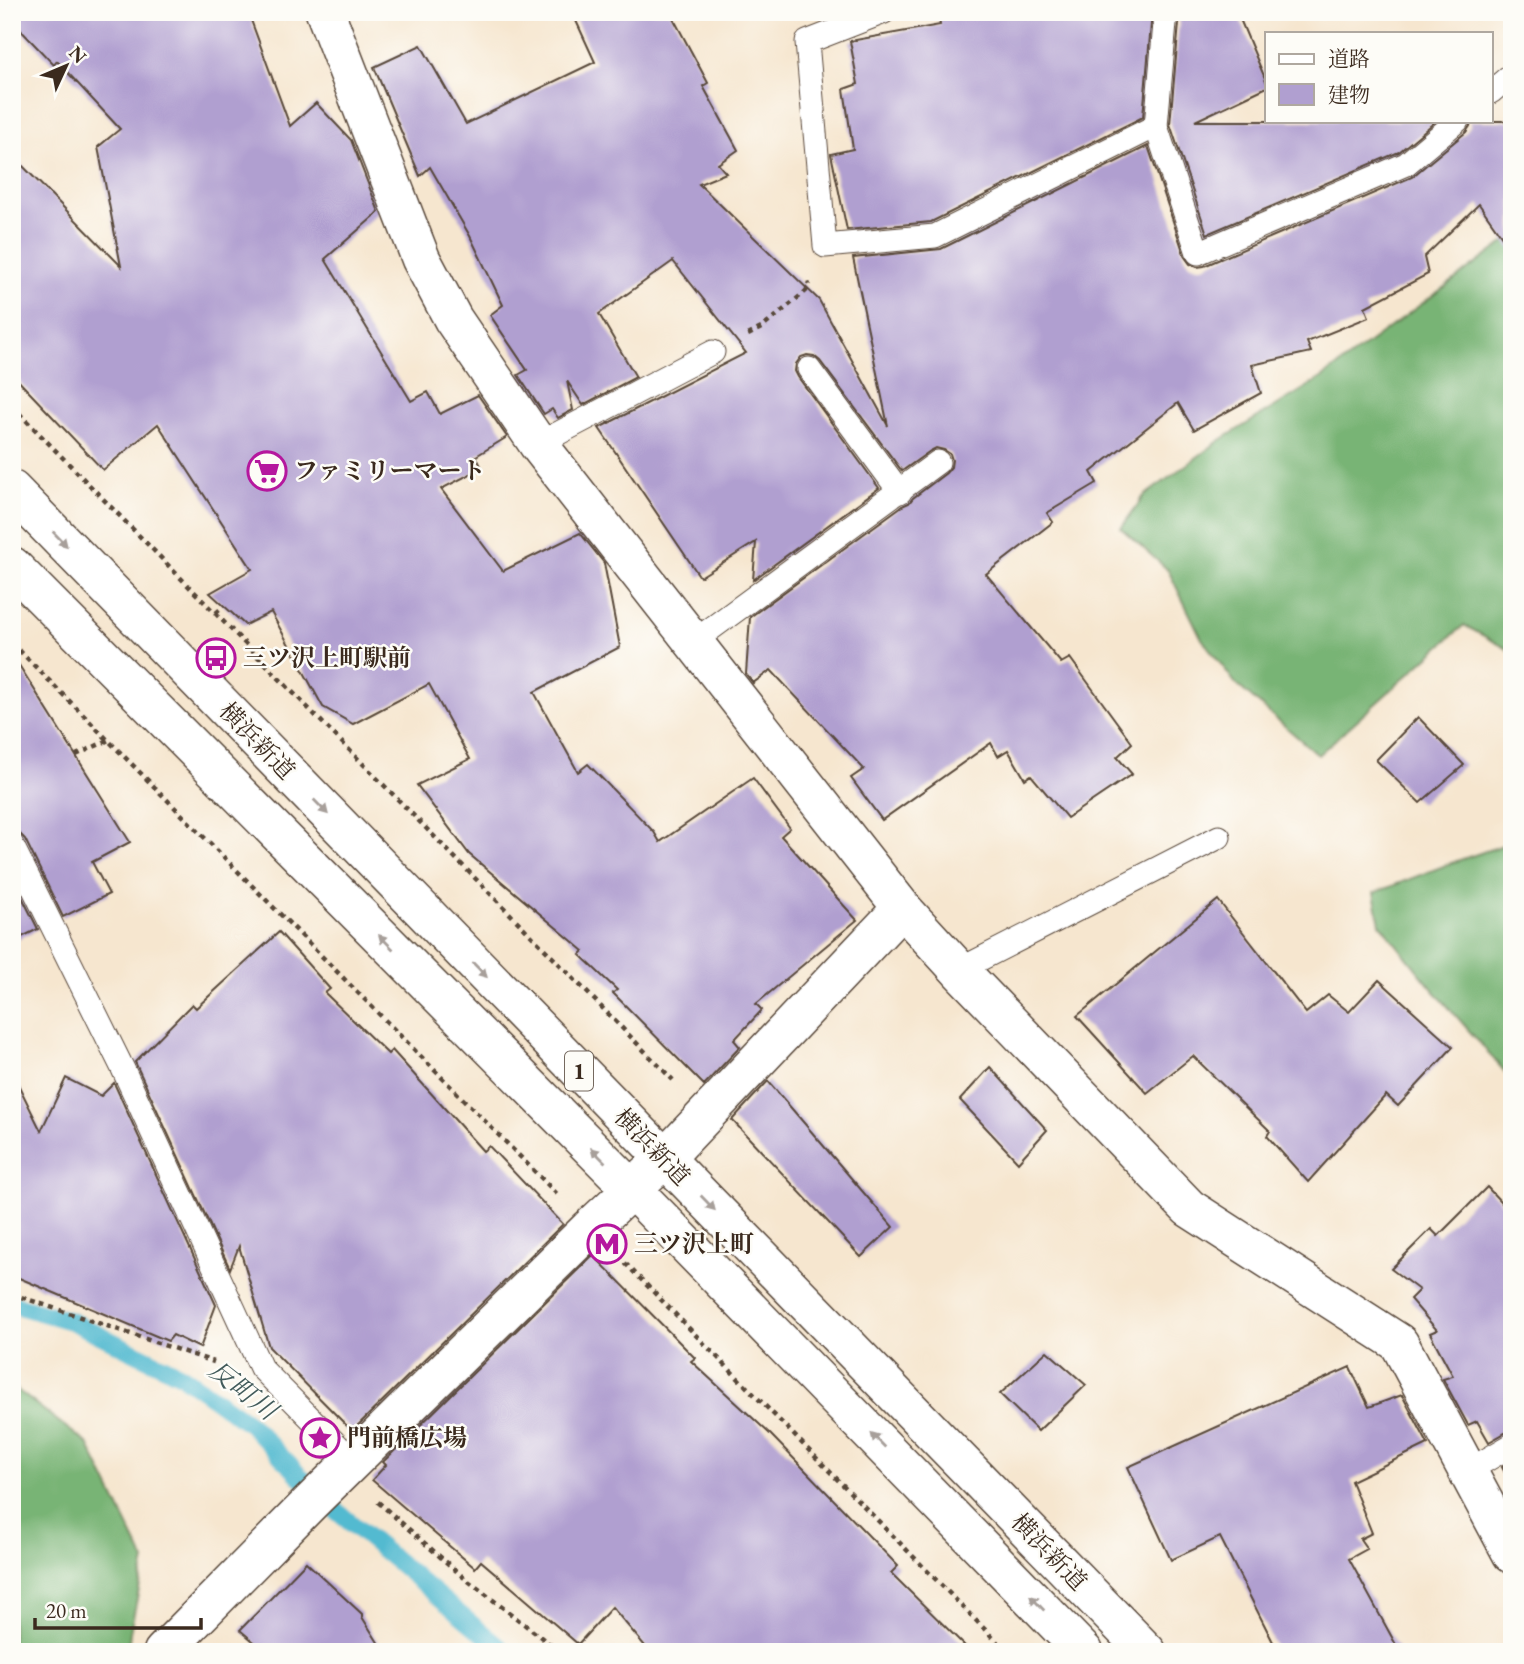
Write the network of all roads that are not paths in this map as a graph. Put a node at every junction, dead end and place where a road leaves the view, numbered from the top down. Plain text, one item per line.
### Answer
1 (325, 12) edge
2 (884, 12) edge
3 (1166, 12) edge
4 (1512, 74) edge
5 (1492, 91) edge
6 (1456, 122) edge
7 (1156, 126) junction
8 (713, 352) road end
9 (809, 369) dead end
10 (538, 444) junction
11 (938, 462) dead end
12 (12, 490) edge
13 (900, 492) junction
14 (12, 566) edge
15 (693, 642) junction
16 (1219, 837) dead end
17 (12, 845) edge
18 (902, 908) junction
19 (959, 970) junction
20 (664, 1159) junction
21 (631, 1188) junction
22 (1512, 1445) edge
23 (346, 1468) junction
24 (1466, 1472) junction
25 (1512, 1554) edge
26 (163, 1652) edge
27 (1084, 1652) edge
28 (1147, 1652) edge

1 - 10 main road
2 - 7 lane
3 - 7 lane
4 - 5 lane
6 - 7 lane
8 - 10 lane
9 - 13 lane
10 - 15 main road
11 - 13 lane
12 -> 20 main road, 横浜新道 / 1
13 - 15 lane
21 -> 14 main road, 横浜新道 / 1
15 - 18 main road
16 - 19 lane
17 - 23 lane
18 - 19 main road
18 - 20 main road
19 - 24 main road
20 - 21 main road
20 -> 28 main road, 横浜新道 / 1
21 - 23 main road
27 -> 21 main road, 横浜新道 / 1
22 - 24 lane
23 - 26 main road
24 - 25 main road

